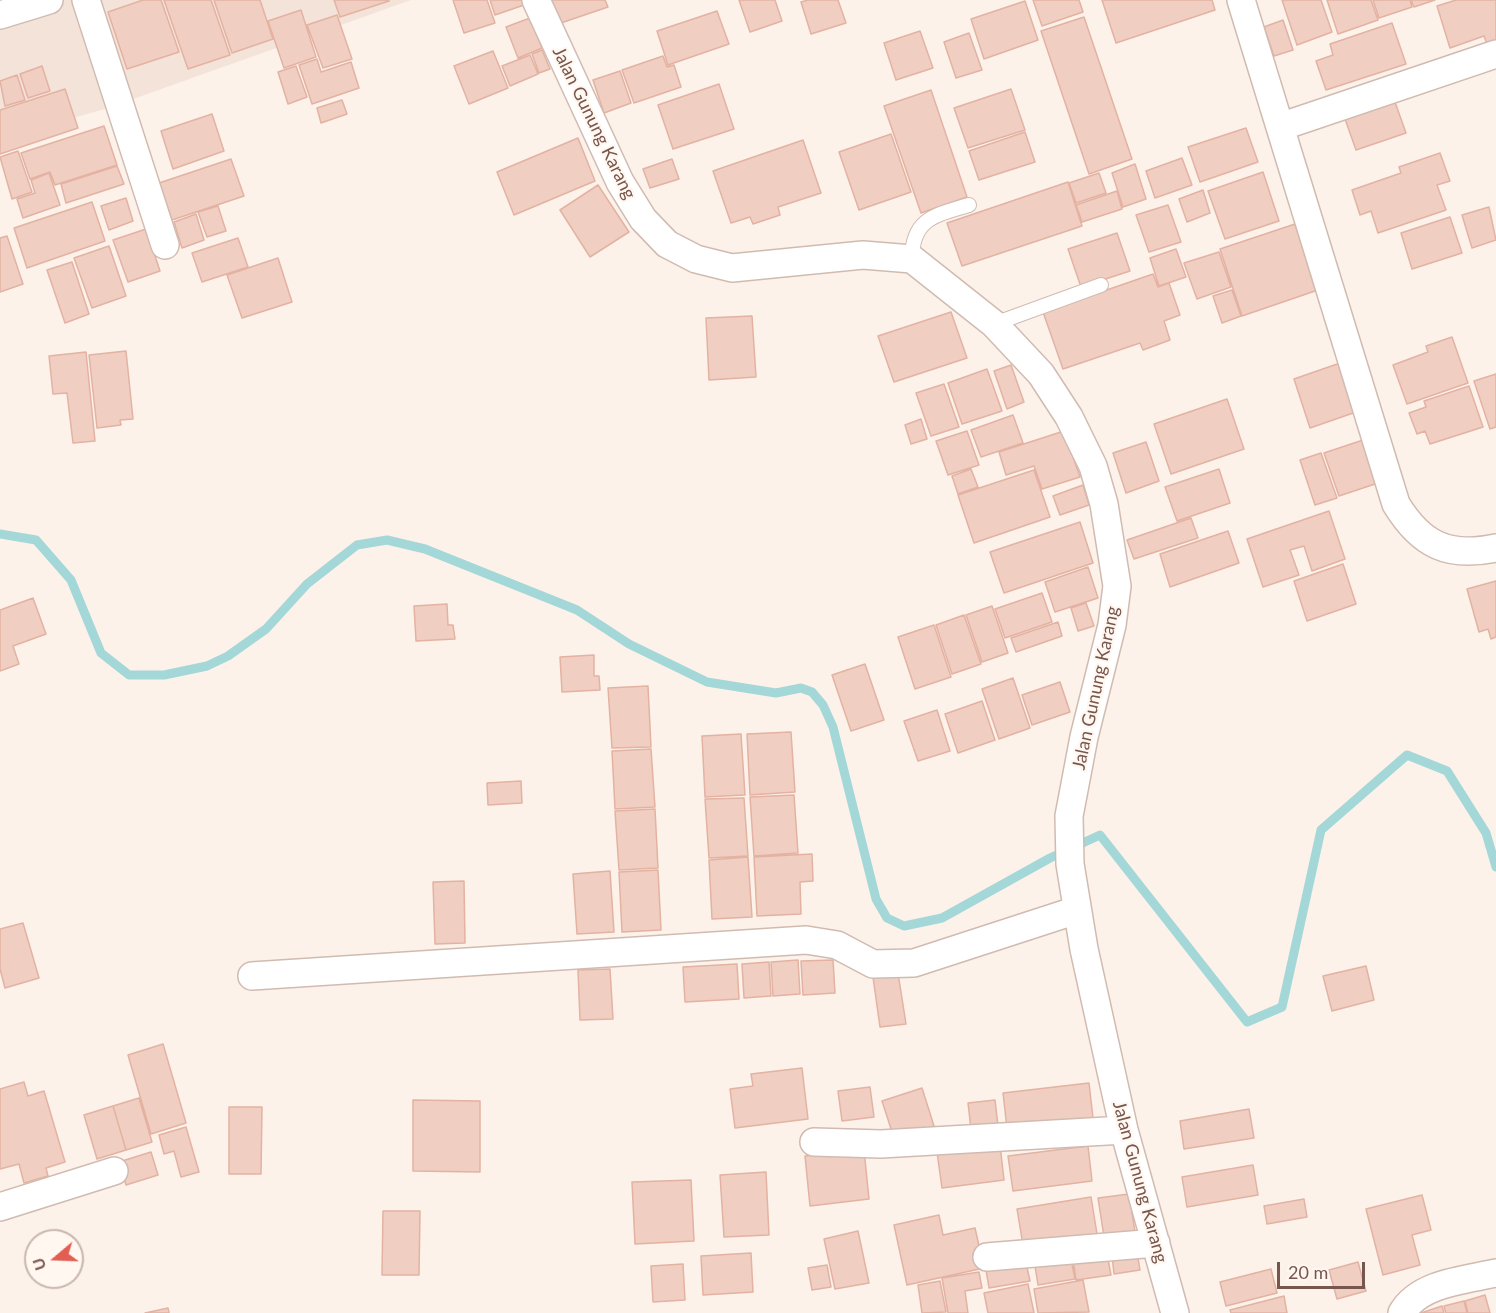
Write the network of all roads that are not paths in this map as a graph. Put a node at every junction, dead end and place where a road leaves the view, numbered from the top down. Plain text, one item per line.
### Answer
1 (48, 0) edge
2 (86, 0) edge
3 (536, 0) edge
4 (1241, 0) edge
5 (0, 15) edge
6 (1496, 54) edge
7 (1280, 127) junction
8 (969, 205) dead end
9 (165, 245) dead end
10 (912, 259) junction
11 (1101, 285) dead end
12 (994, 324) junction
13 (1496, 548) edge
14 (1077, 910) junction
15 (252, 976) dead end
16 (1124, 1130) junction
17 (814, 1142) dead end
18 (114, 1172) dead end
19 (0, 1207) edge
20 (1156, 1243) junction
21 (987, 1257) dead end
22 (1496, 1273) edge
23 (1175, 1313) edge
24 (1401, 1313) edge

1 - 5 street
2 - 9 street
3 - 10 street, Jalan Gunung Karang
4 - 7 street
6 - 7 street
7 - 13 street
8 - 10 lane
10 - 12 street, Jalan Gunung Karang
11 - 12 lane
12 - 14 street, Jalan Gunung Karang
14 - 15 street
14 - 16 street, Jalan Gunung Karang
16 - 17 street
16 - 20 street, Jalan Gunung Karang
18 - 19 street
20 - 21 street
20 - 23 street, Jalan Gunung Karang
22 - 24 street

